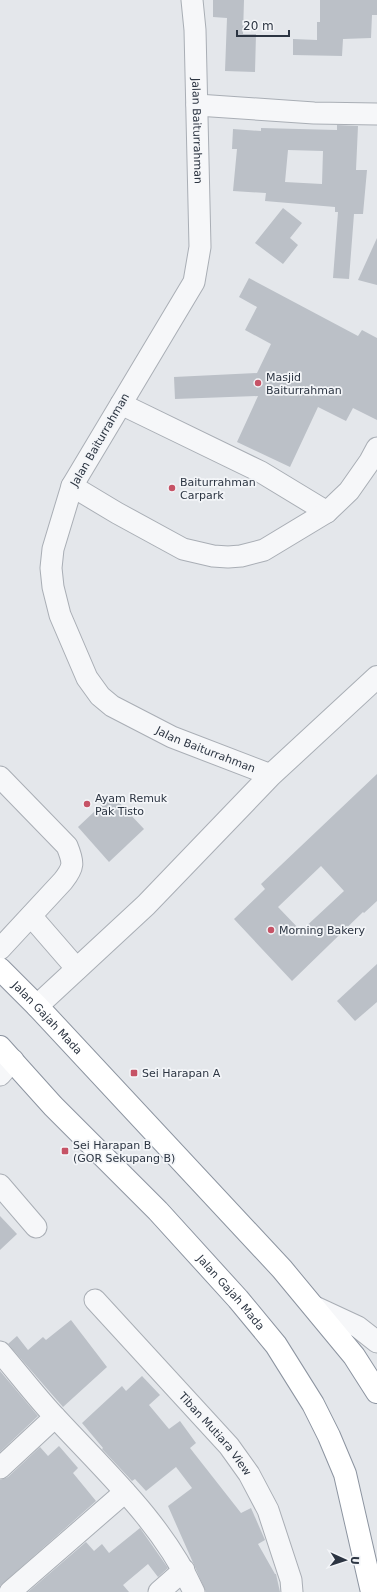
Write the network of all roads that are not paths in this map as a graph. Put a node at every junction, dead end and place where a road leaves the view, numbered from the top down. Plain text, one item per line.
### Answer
1 (192, 0) edge
2 (197, 105) junction
3 (377, 114) edge
4 (121, 404) junction
5 (377, 448) edge
6 (72, 486) junction
7 (327, 512) junction
8 (377, 677) edge
9 (272, 775) junction
10 (0, 777) edge
11 (31, 916) junction
12 (0, 949) edge
13 (77, 969) junction
14 (0, 970) edge
15 (37, 1006) junction
16 (4, 1061) edge
17 (0, 1185) edge
18 (36, 1227) dead end
19 (95, 1300) dead end
20 (315, 1307) junction
21 (377, 1342) edge
22 (0, 1352) edge
23 (377, 1392) edge
24 (55, 1417) junction
25 (0, 1468) edge
26 (125, 1492) junction
27 (184, 1570) junction
28 (10, 1592) edge
29 (159, 1592) edge
30 (194, 1592) edge
31 (292, 1592) edge
32 (372, 1592) edge

1 - 2 street, Jalan Baiturrahman
2 - 3 street
2 - 4 street, Jalan Baiturrahman
4 - 6 street, Jalan Baiturrahman
4 - 7 street
5 - 7 street
6 - 7 street
6 - 9 street, Jalan Baiturrahman
8 - 9 street
9 - 13 street
10 - 11 street
11 - 12 street
11 - 13 street
13 - 15 street
14 - 15 highway, Jalan Gajah Mada
15 - 20 highway, Jalan Gajah Mada
16 - 32 highway, Jalan Gajah Mada
17 - 18 street
19 - 31 street, Tiban Mutiara View
20 - 21 street
20 - 23 highway, Jalan Gajah Mada
22 - 24 street
24 - 25 street
24 - 26 street
26 - 27 street
26 - 28 street
27 - 29 street
27 - 30 street

